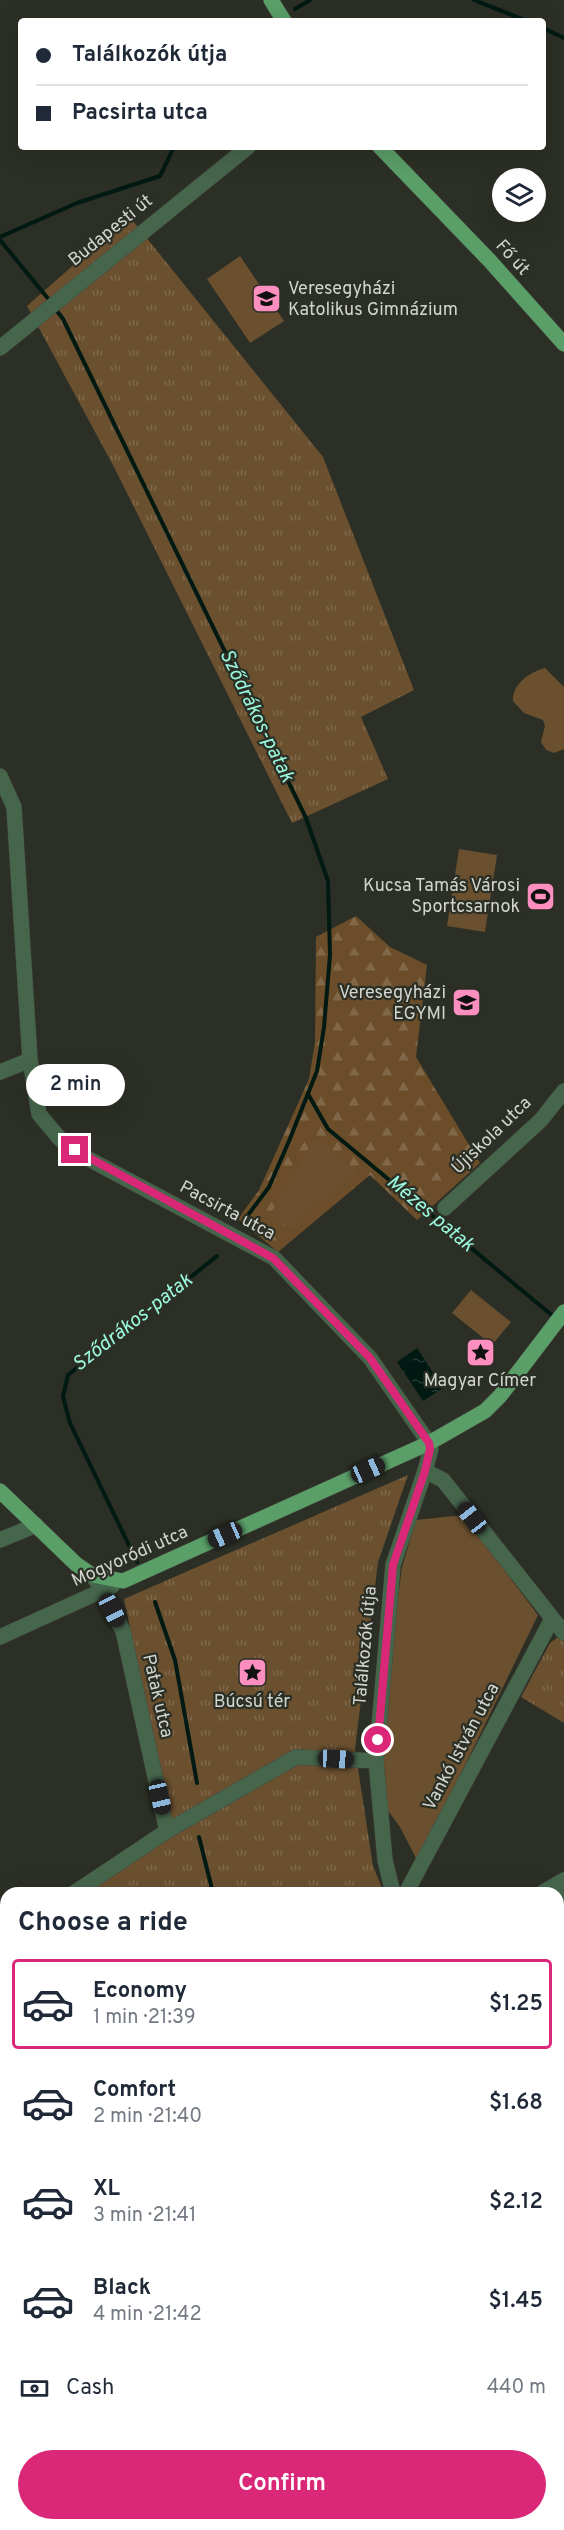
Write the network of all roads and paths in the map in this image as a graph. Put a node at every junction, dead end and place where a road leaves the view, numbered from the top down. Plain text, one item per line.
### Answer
1 (271, 0) edge
2 (282, 18) edge
3 (244, 150) edge
4 (383, 150) edge
5 (564, 344) edge
6 (0, 348) edge
7 (0, 776) edge
8 (30, 1060) junction
9 (0, 1072) edge
10 (564, 1091) edge
11 (445, 1208) dead end
12 (561, 1316) edge
13 (430, 1446) junction
14 (425, 1471) junction
15 (0, 1491) edge
16 (36, 1525) junction
17 (0, 1540) edge
18 (92, 1575) junction
19 (123, 1581) junction
20 (103, 1590) junction
21 (552, 1619) junction
22 (564, 1633) edge
23 (0, 1637) edge
24 (376, 1761) junction
25 (167, 1831) junction
26 (83, 1887) edge
27 (392, 1887) edge
28 (409, 1887) edge

1 - 2 main road
3 - 6 street, Budapesti út
4 - 5 main road, Fő út
7 - 8 street, Pacsirta utca
8 - 9 street
8 - 13 street, Pacsirta utca
10 - 11 street, Újiskola utca
12 - 13 main road, Mogyoródi utca
13 - 14 street, Találkozók útja
13 - 19 main road, Mogyoródi utca
14 - 21 street
14 - 24 street, Találkozók útja
15 - 16 main road
16 - 17 street
16 - 18 main road
18 - 19 main road
18 - 20 street, Patak utca
19 - 20 street, Mogyoródi utca
20 - 23 street, Mogyoródi utca
20 - 25 street, Patak utca
21 - 22 street
21 - 28 street, Vankó István utca
24 - 25 street
24 - 27 street, Találkozók útja
25 - 26 street

